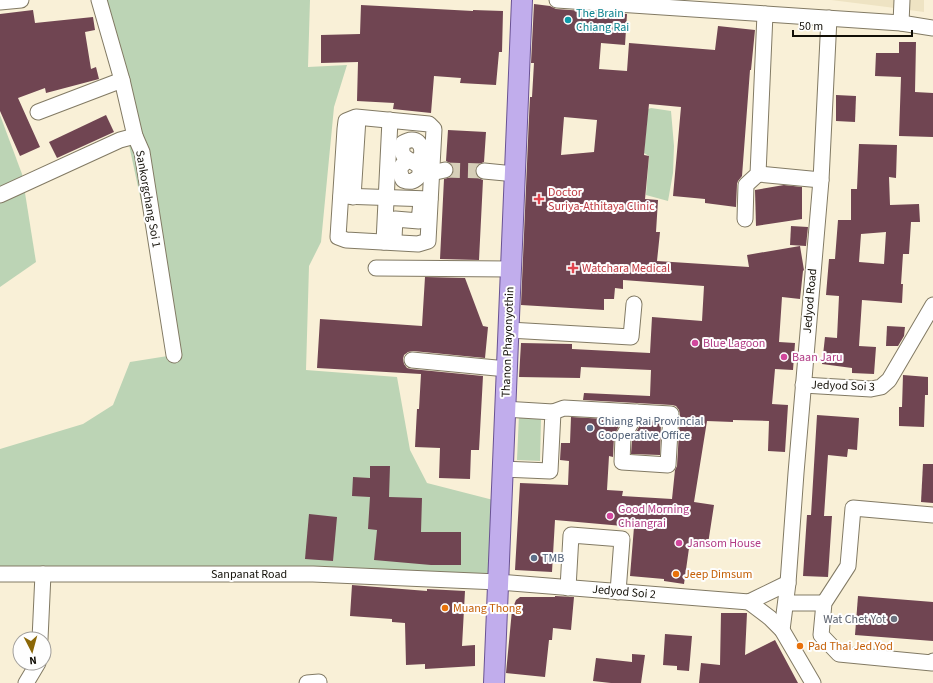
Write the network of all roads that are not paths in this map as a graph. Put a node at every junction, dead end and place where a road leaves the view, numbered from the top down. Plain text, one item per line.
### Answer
1 (21, 0) edge
2 (99, 0) edge
3 (522, 0) edge
4 (557, 0) edge
5 (902, 0) edge
6 (0, 2) edge
7 (765, 14) junction
8 (829, 18) junction
9 (901, 23) junction
10 (933, 28) edge
11 (122, 80) junction
12 (38, 112) dead end
13 (358, 118) junction
14 (390, 120) junction
15 (413, 122) junction
16 (135, 136) junction
17 (414, 162) junction
18 (484, 171) tunnel mouth
19 (515, 174) junction
20 (758, 174) junction
21 (821, 180) junction
22 (0, 195) edge
23 (347, 197) junction
24 (387, 198) junction
25 (420, 199) junction
26 (745, 219) dead end
27 (395, 243) junction
28 (376, 268) dead end
29 (511, 269) junction
30 (634, 304) dead end
31 (933, 305) edge
32 (508, 330) junction
33 (174, 355) dead end
34 (412, 360) dead end
35 (507, 369) junction
36 (804, 385) junction
37 (505, 409) junction
38 (553, 412) junction
39 (637, 412) dead end
40 (503, 469) junction
41 (933, 515) edge
42 (0, 574) edge
43 (43, 574) junction
44 (498, 582) junction
45 (788, 583) junction
46 (568, 588) junction
47 (618, 592) junction
48 (749, 602) junction
49 (824, 603) junction
50 (786, 604) junction
51 (782, 630) junction
52 (40, 631) edge
53 (933, 662) edge
54 (33, 671) edge
55 (26, 683) edge
56 (494, 683) edge
57 (813, 683) edge

1 - 6 street
2 - 11 street, Sankorgchang Soi 1
3 - 19 main road, Thanon Phayonyothin
4 - 7 street
5 - 9 street
7 - 8 street
7 - 20 street
8 - 9 street
8 - 21 street, Jedyod Road
9 - 10 street
11 - 12 street
11 - 16 street, Sankorgchang Soi 1
13 - 14 street
13 - 23 street
13 - 23 street
14 - 15 street
14 - 17 street
15 - 17 street
15 - 17 street
16 - 22 street
16 - 33 street, Sankorgchang Soi 1
17 - 24 street
17 - 25 street
17 - 25 street
18 - 19 street
19 - 29 main road, Thanon Phayonyothin
20 - 21 street
20 - 26 street
21 - 36 street, Jedyod Road
23 - 24 street
23 - 27 street
24 - 25 street
24 - 27 street
25 - 27 street
25 - 27 street
28 - 29 street
29 - 32 main road, Thanon Phayonyothin
30 - 32 street
31 - 36 street, Jedyod Soi 3
32 - 35 main road, Thanon Phayonyothin
34 - 35 street
35 - 37 main road, Thanon Phayonyothin
36 - 45 street, Jedyod Road
37 - 38 street
37 - 40 main road, Thanon Phayonyothin
38 - 39 street
38 - 40 street
40 - 44 main road, Thanon Phayonyothin
41 - 49 street
42 - 43 street, Sanpanat Road
43 - 44 street, Sanpanat Road
43 - 52 street
44 - 46 street, Jedyod Soi 2
44 - 56 main road, Thanon Phayonyothin
45 - 48 street
45 - 50 street, Jedyod Road
46 - 47 street, Jedyod Soi 2
46 - 47 street
47 - 48 street, Jedyod Soi 2
48 - 51 street
49 - 50 street
49 - 53 street
50 - 51 street, Jedyod Road
51 - 57 street
54 - 55 street

